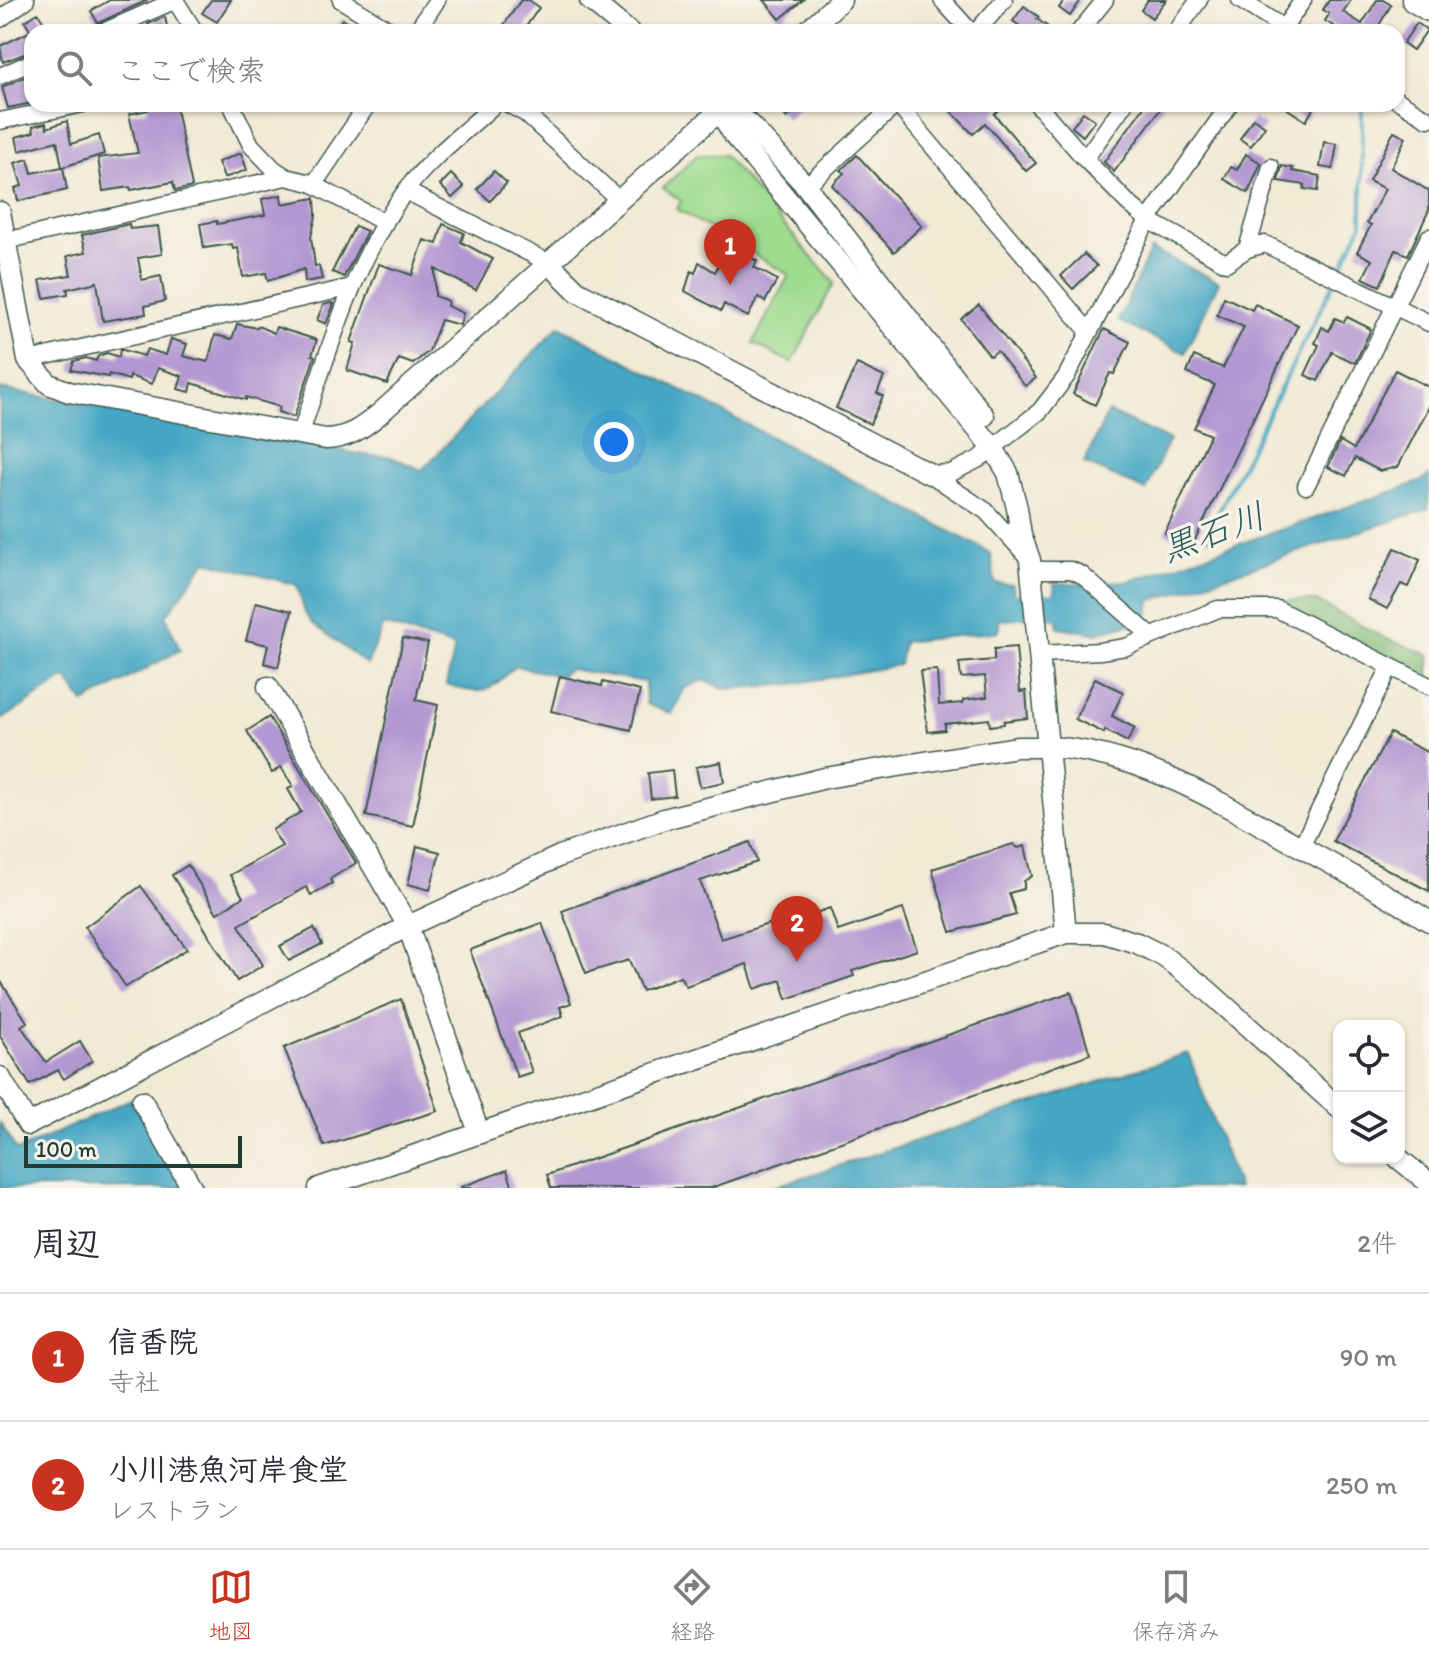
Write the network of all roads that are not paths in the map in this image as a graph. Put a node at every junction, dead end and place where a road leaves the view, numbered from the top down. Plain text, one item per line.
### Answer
1 (26, 0) edge
2 (176, 0) edge
3 (341, 0) edge
4 (437, 0) edge
5 (590, 0) edge
6 (841, 0) edge
7 (942, 0) edge
8 (1004, 0) edge
9 (1105, 0) edge
10 (1199, 0) edge
11 (1240, 0) edge
12 (1303, 0) edge
13 (1414, 0) edge
14 (1429, 9) edge
15 (0, 19) edge
16 (121, 24) edge
17 (190, 24) edge
18 (380, 24) edge
19 (421, 24) edge
20 (619, 24) edge
21 (815, 24) edge
22 (966, 24) edge
23 (982, 24) edge
24 (1086, 24) edge
25 (1182, 24) edge
26 (1275, 24) edge
27 (1289, 24) edge
28 (24, 66) edge
29 (0, 76) edge
30 (1405, 105) edge
31 (44, 112) edge
32 (235, 112) edge
33 (363, 112) edge
34 (486, 112) edge
35 (522, 112) edge
36 (713, 112) edge
37 (723, 112) edge
38 (730, 112) edge
39 (888, 112) edge
40 (904, 112) edge
41 (1044, 112) edge
42 (1118, 112) edge
43 (1224, 112) edge
44 (1428, 119) edge
45 (0, 121) edge
46 (1085, 159) junction
47 (1271, 167) dead end
48 (286, 177) junction
49 (314, 184) junction
50 (806, 186) junction
51 (406, 191) junction
52 (618, 199) junction
53 (0, 212) edge
54 (1148, 220) junction
55 (385, 223) junction
56 (1429, 237) edge
57 (5, 241) junction
58 (1247, 249) junction
59 (549, 263) junction
60 (352, 287) junction
61 (1394, 307) junction
62 (1429, 323) edge
63 (1089, 332) junction
64 (28, 360) junction
65 (300, 435) junction
66 (999, 445) junction
67 (930, 474) junction
68 (1306, 486) dead end
69 (1031, 570) junction
70 (1145, 631) junction
71 (1040, 654) junction
72 (1390, 667) junction
73 (1429, 686) edge
74 (268, 687) dead end
75 (1048, 747) junction
76 (1301, 847) junction
77 (1388, 896) junction
78 (1429, 912) edge
79 (1429, 921) edge
80 (408, 926) junction
81 (1066, 933) junction
82 (0, 1077) edge
83 (142, 1101) dead end
84 (1333, 1103) edge
85 (479, 1133) junction
86 (1405, 1164) edge
87 (1429, 1183) edge
88 (192, 1188) edge
89 (319, 1188) edge

1 - 15 street
2 - 16 street
2 - 17 street
3 - 18 street
4 - 19 street
5 - 20 street
6 - 21 street
7 - 22 street
8 - 23 street
9 - 24 street
10 - 25 street
11 - 26 street
12 - 27 street
13 - 14 main road
28 - 29 street
30 - 44 street
31 - 45 street
32 - 48 street
33 - 49 street
34 - 51 street
35 - 52 street
36 - 52 street
37 - 66 street
38 - 50 street
39 - 50 street
40 - 63 street
41 - 46 street
42 - 46 street
43 - 54 street
46 - 54 street
47 - 58 street
48 - 49 street
48 - 57 street
49 - 55 street
50 - 66 street
51 - 55 street
51 - 59 street
52 - 59 street
53 - 57 street
54 - 58 street
54 - 63 street
55 - 60 street
56 - 61 street
57 - 64 street
58 - 61 street
59 - 65 street
59 - 67 street
60 - 64 street
60 - 65 street
61 - 62 street
61 - 68 street
63 - 66 street
64 - 65 street
66 - 67 street
66 - 69 street
67 - 69 street
69 - 70 street
69 - 71 street
70 - 71 street
70 - 72 street
71 - 75 street
72 - 73 street
72 - 76 street
74 - 80 street
75 - 76 street
75 - 80 street
75 - 81 street
76 - 77 street
77 - 78 street
77 - 79 street
80 - 82 street
80 - 85 street
81 - 84 street
81 - 85 street
83 - 88 street
85 - 89 street
86 - 87 street

